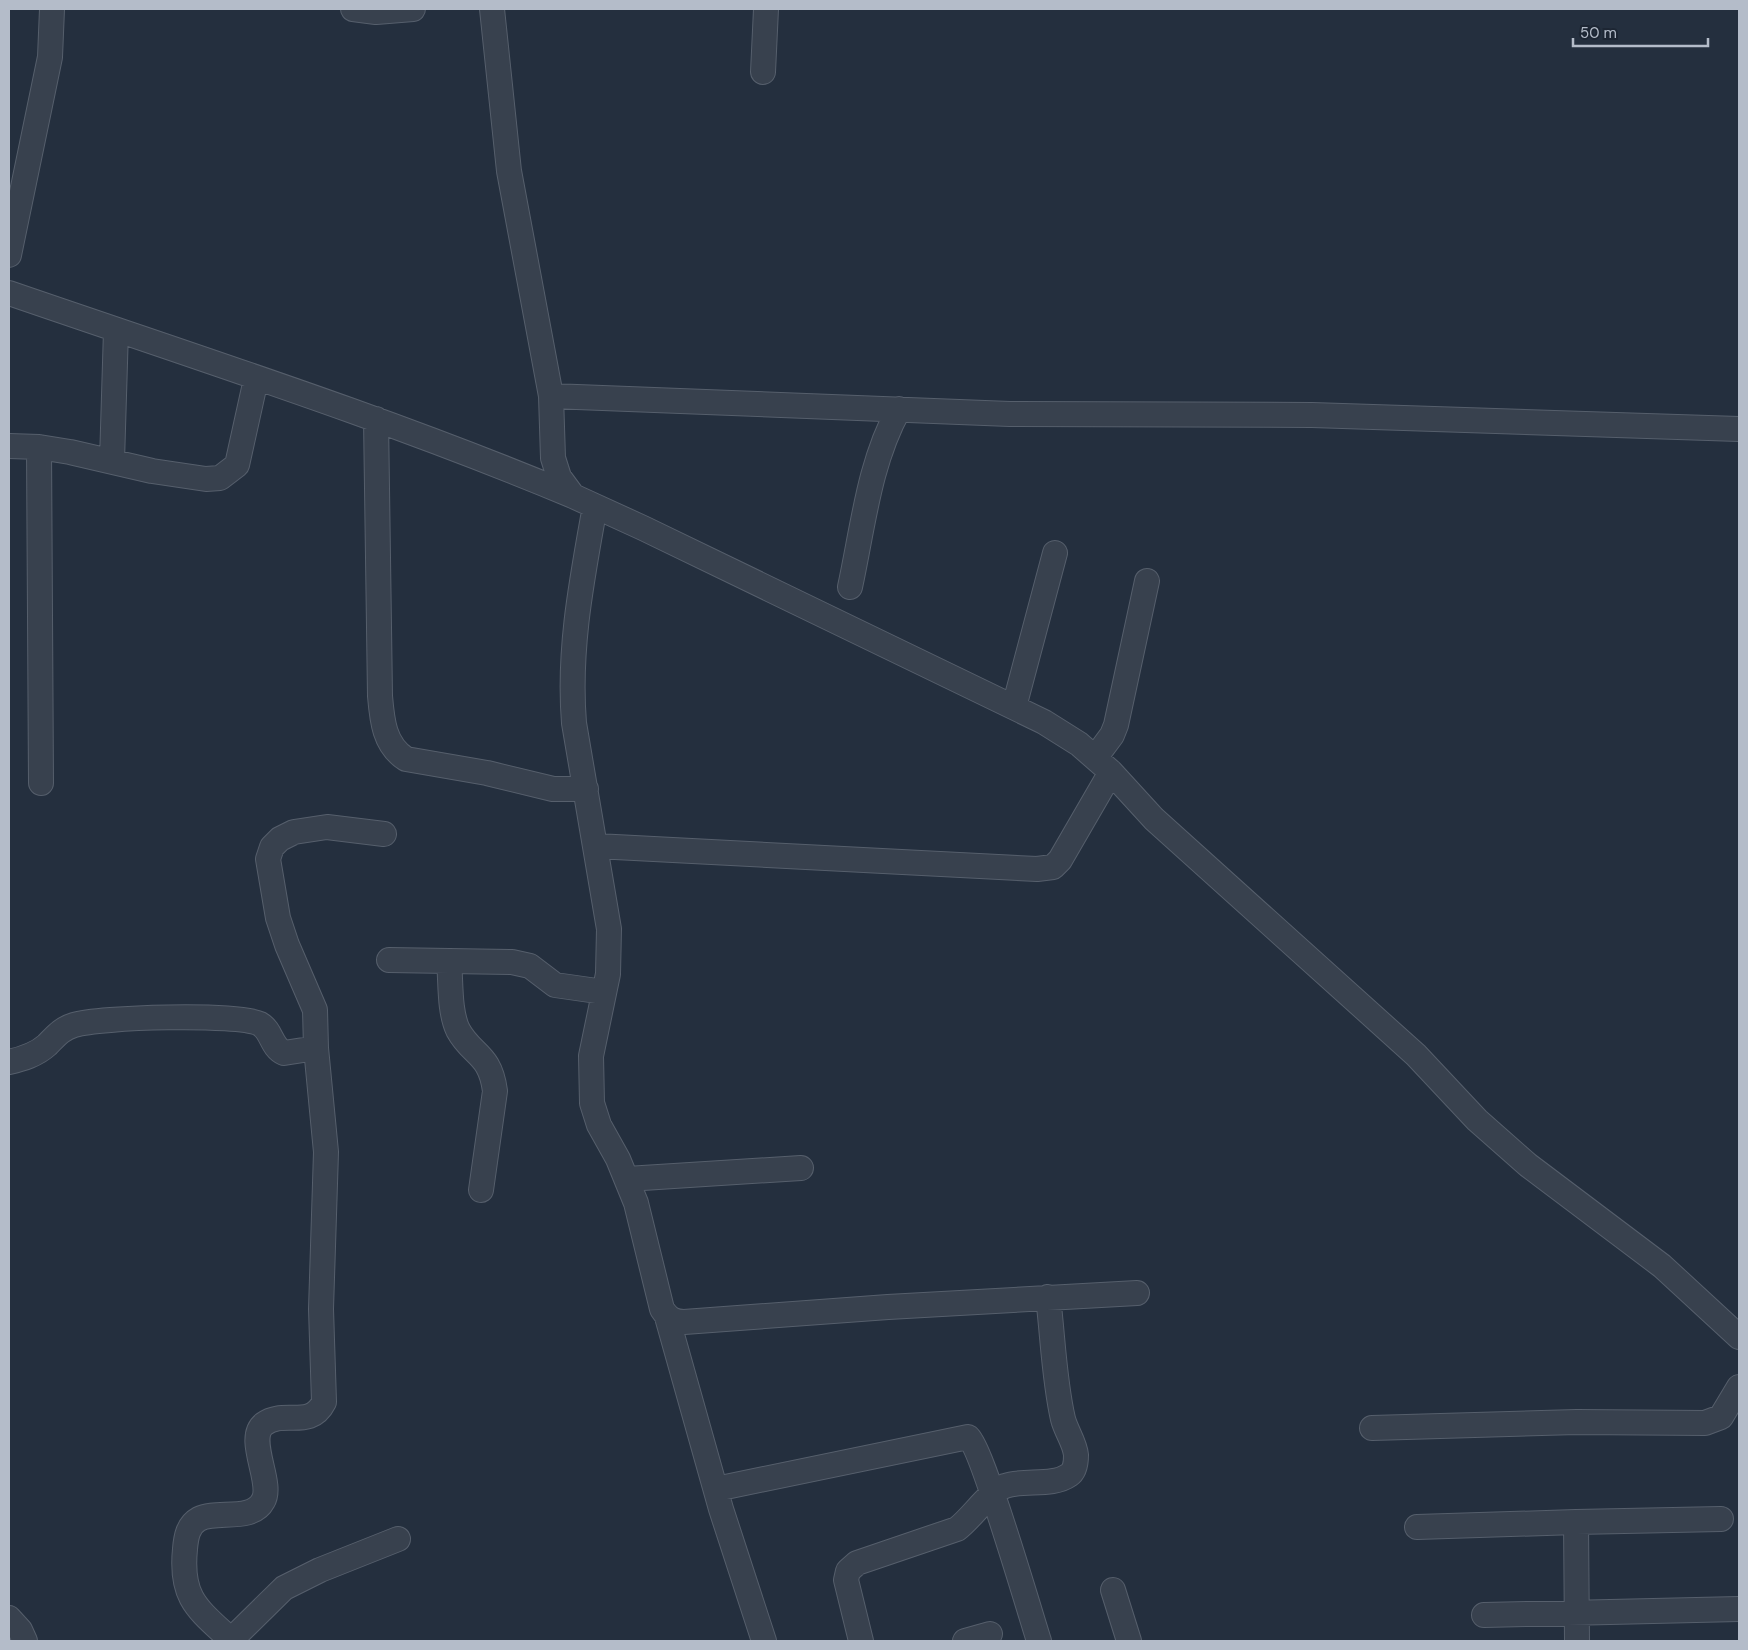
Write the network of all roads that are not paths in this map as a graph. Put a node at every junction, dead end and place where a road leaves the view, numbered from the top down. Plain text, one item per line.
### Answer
1 (52, 9) edge
2 (352, 9) edge
3 (411, 9) edge
4 (492, 9) edge
5 (766, 9) edge
6 (763, 72) dead end
7 (9, 255) edge
8 (9, 293) edge
9 (116, 330) junction
10 (256, 379) junction
11 (550, 396) junction
12 (899, 409) junction
13 (376, 419) junction
14 (1739, 429) edge
15 (9, 446) edge
16 (39, 447) junction
17 (112, 461) junction
18 (573, 496) junction
19 (595, 506) junction
20 (1055, 553) dead end
21 (1147, 582) dead end
22 (850, 587) dead end
23 (1014, 707) junction
24 (1103, 765) junction
25 (41, 783) dead end
26 (586, 789) junction
27 (384, 834) dead end
28 (596, 846) junction
29 (389, 960) dead end
30 (449, 961) junction
31 (604, 992) junction
32 (316, 1048) junction
33 (9, 1062) edge
34 (801, 1168) dead end
35 (627, 1179) junction
36 (481, 1190) dead end
37 (1138, 1293) dead end
38 (1048, 1298) junction
39 (667, 1317) junction
40 (1739, 1336) edge
41 (1739, 1386) edge
42 (1730, 1420) edge
43 (1372, 1428) dead end
44 (716, 1489) junction
45 (992, 1494) junction
46 (1721, 1519) dead end
47 (1576, 1522) junction
48 (1417, 1527) dead end
49 (398, 1539) dead end
50 (1113, 1590) dead end
51 (1739, 1609) edge
52 (1575, 1613) junction
53 (1484, 1615) dead end
54 (9, 1618) edge
55 (990, 1634) dead end
56 (25, 1641) edge
57 (231, 1641) edge
58 (764, 1641) edge
59 (861, 1641) edge
60 (964, 1641) edge
61 (1040, 1641) edge
62 (1129, 1641) edge
63 (1577, 1641) edge

1 - 7 street
2 - 3 street
4 - 11 street
5 - 6 street
8 - 9 street
9 - 10 street
9 - 17 street
10 - 13 street
10 - 17 street
11 - 12 street
11 - 18 street
12 - 14 street
12 - 22 street
13 - 18 street
13 - 26 street
15 - 16 street
16 - 17 street
16 - 25 street
18 - 19 street
19 - 23 street
19 - 26 street
20 - 23 street
21 - 24 street
23 - 24 street
24 - 28 street
24 - 40 street
26 - 28 street
27 - 32 street
28 - 31 street
29 - 30 street
30 - 31 street
30 - 36 street
31 - 35 street
32 - 33 street
32 - 57 street
34 - 35 street
35 - 39 street
37 - 38 street
38 - 39 street
38 - 45 street
39 - 44 street
41 - 42 street
42 - 43 street
44 - 45 street
44 - 58 street
45 - 59 street
45 - 61 street
46 - 47 street
47 - 48 street
47 - 52 street
49 - 57 street
50 - 62 street
51 - 52 street
52 - 53 street
52 - 63 street
54 - 56 street
55 - 60 street

